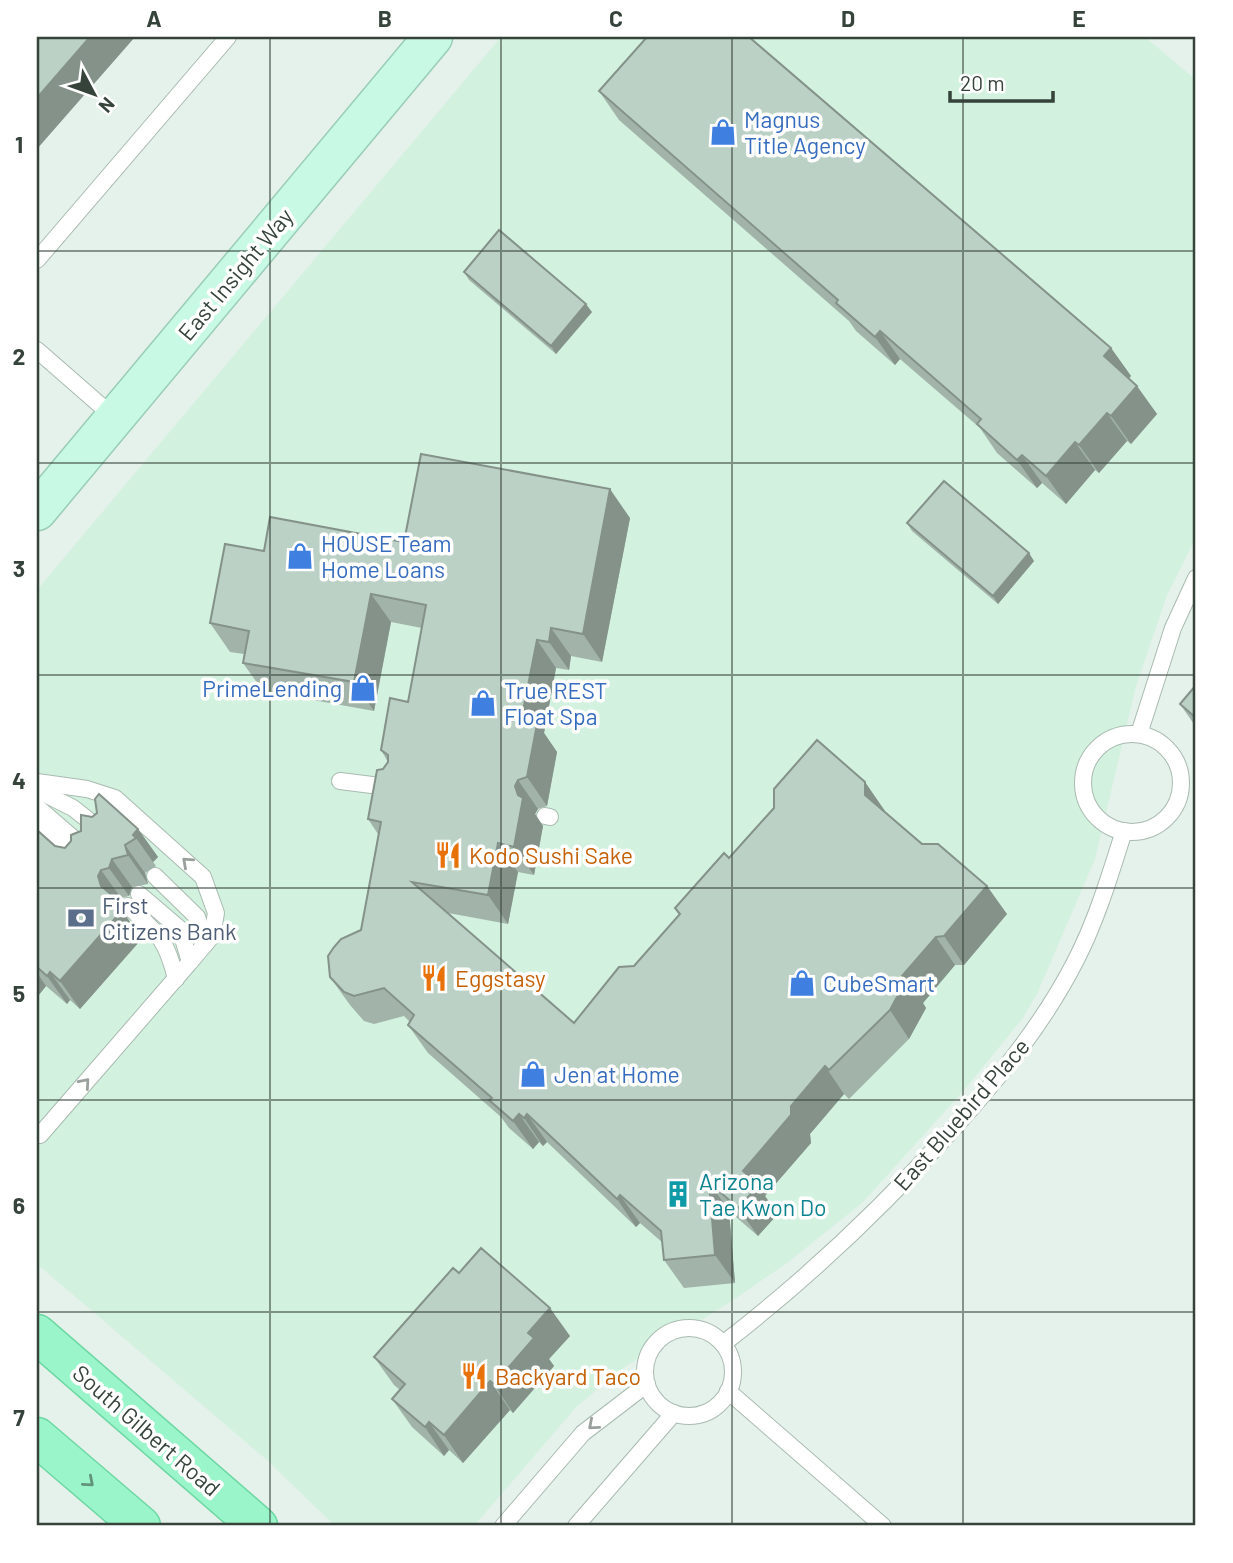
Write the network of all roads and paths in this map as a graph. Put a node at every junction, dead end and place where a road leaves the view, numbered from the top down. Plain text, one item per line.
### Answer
1 (228, 37) edge
2 (433, 37) edge
3 (37, 260) edge
4 (37, 350) edge
5 (115, 418) junction
6 (37, 511) edge
7 (1196, 578) edge
8 (1139, 734) junction
9 (340, 781) dead end
10 (37, 782) edge
11 (398, 788) edge
12 (37, 790) edge
13 (37, 807) edge
14 (37, 825) edge
15 (1124, 831) junction
16 (108, 835) edge
17 (155, 876) dead end
18 (206, 943) junction
19 (190, 962) junction
20 (176, 979) junction
21 (40, 1135) dead end
22 (37, 1334) edge
23 (724, 1343) junction
24 (647, 1384) junction
25 (728, 1391) junction
26 (674, 1413) junction
27 (37, 1437) edge
28 (141, 1526) edge
29 (258, 1526) edge
30 (503, 1526) edge
31 (576, 1526) edge
32 (883, 1526) edge

1 - 3 lane
2 - 5 street, East Insight Way
4 - 5 lane
5 - 6 street, East Insight Way
7 - 8 lane
8 - 15 lane
8 - 15 lane
9 - 11 lane
18 -> 10 lane
12 - 16 lane
13 - 14 lane
15 - 23 lane, East Bluebird Place
17 - 18 lane
18 - 19 lane
19 - 20 lane
19 - 20 lane
21 -> 20 lane
22 - 29 main road, South Gilbert Road
23 - 24 lane
23 - 25 lane
24 - 26 lane
24 -> 30 lane
25 - 26 lane
25 - 32 lane
26 - 31 lane
27 -> 28 main road

